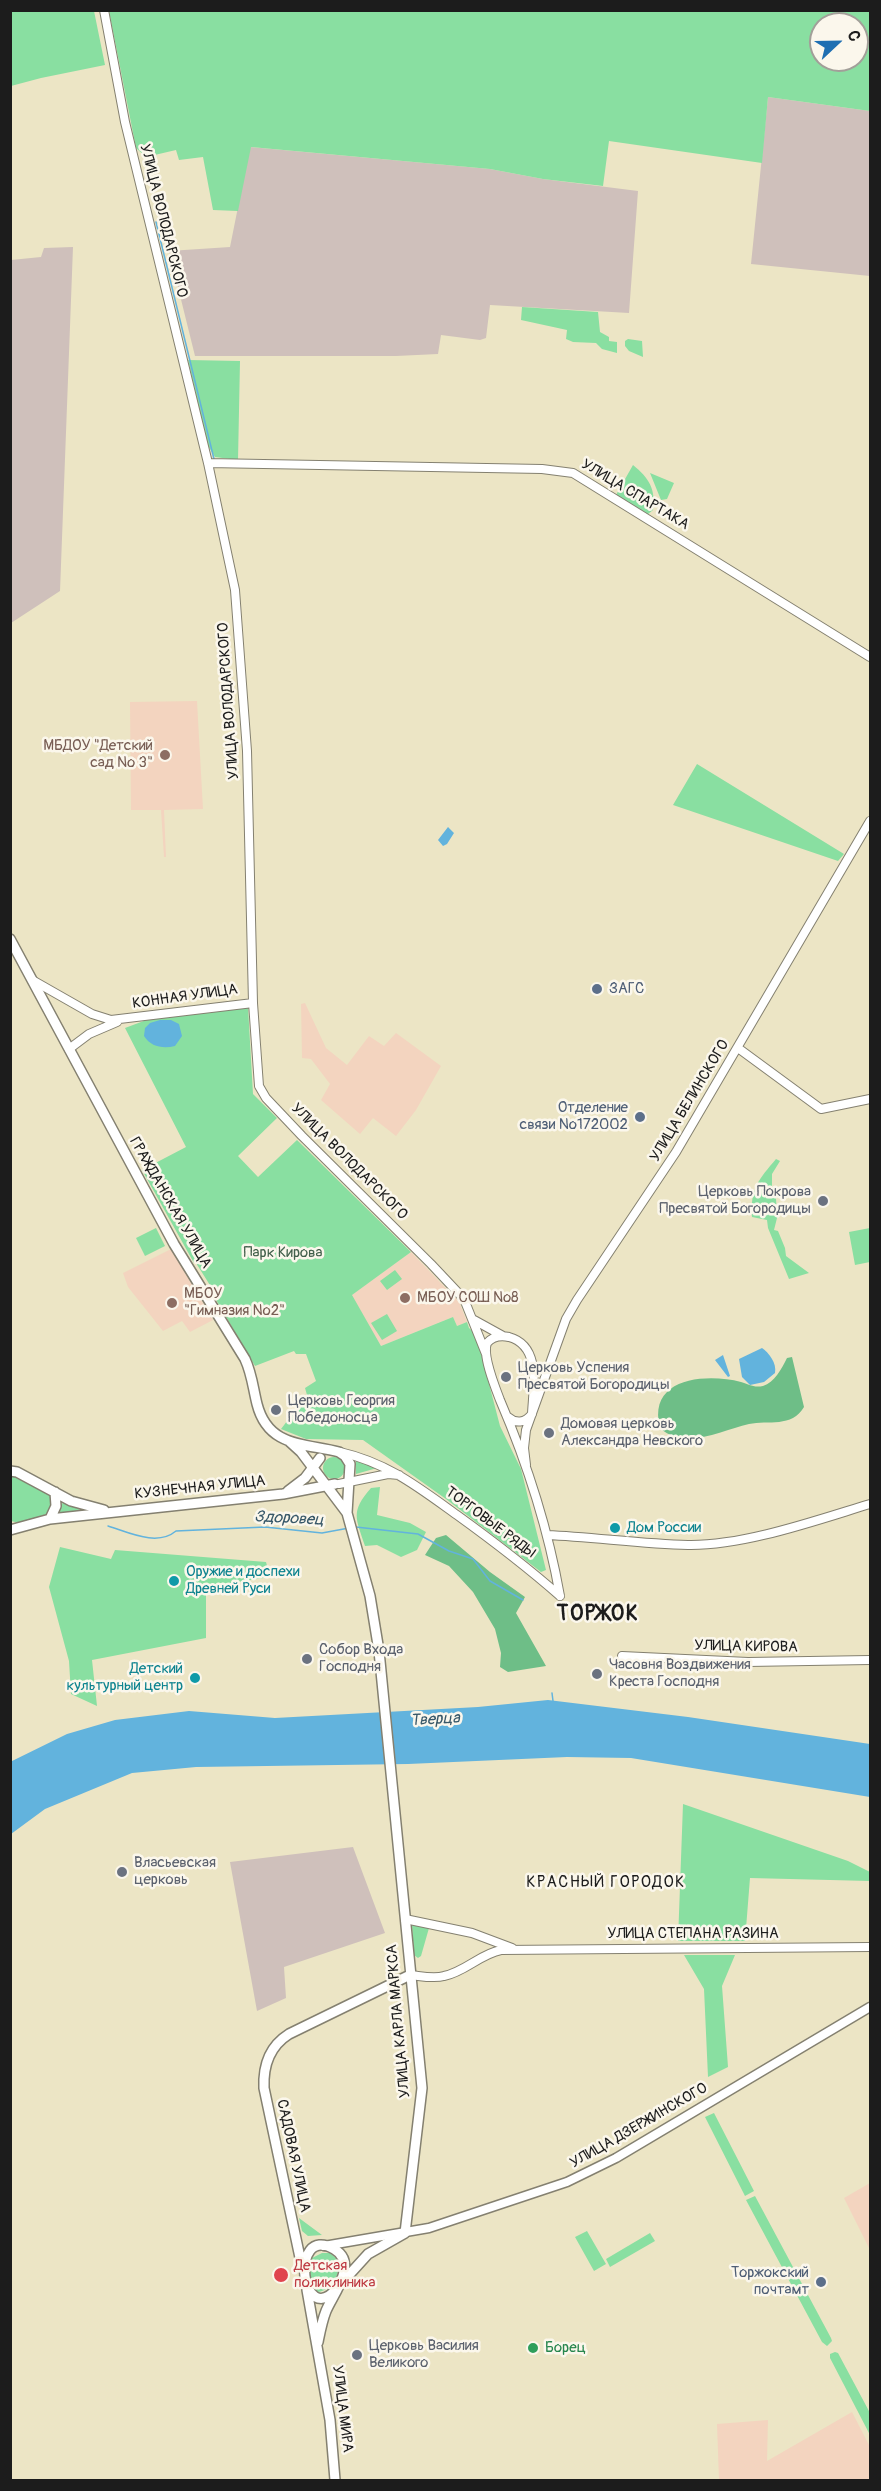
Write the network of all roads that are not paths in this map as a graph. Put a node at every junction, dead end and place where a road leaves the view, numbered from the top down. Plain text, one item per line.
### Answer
1 (104, 10) edge
2 (208, 463) junction
3 (870, 657) edge
4 (870, 821) edge
5 (10, 939) edge
6 (34, 981) junction
7 (253, 1003) junction
8 (121, 1021) junction
9 (738, 1048) junction
10 (69, 1049) junction
11 (870, 1099) edge
12 (474, 1319) junction
13 (504, 1336) junction
14 (486, 1354) junction
15 (532, 1414) junction
16 (508, 1417) junction
17 (281, 1439) junction
18 (337, 1451) junction
19 (320, 1458) junction
20 (526, 1465) junction
21 (313, 1468) junction
22 (13, 1471) edge
23 (401, 1475) junction
24 (365, 1479) junction
25 (332, 1482) junction
26 (302, 1491) junction
27 (55, 1492) junction
28 (283, 1494) junction
29 (347, 1495) junction
30 (341, 1504) junction
31 (870, 1504) edge
32 (121, 1511) junction
33 (348, 1515) junction
34 (50, 1519) junction
35 (10, 1524) edge
36 (22, 1526) junction
37 (10, 1530) edge
38 (547, 1535) junction
39 (622, 1656) dead end
40 (870, 1660) edge
41 (405, 1919) junction
42 (870, 1947) edge
43 (517, 1950) junction
44 (410, 1975) junction
45 (870, 2007) edge
46 (277, 2043) joint
47 (405, 2233) junction
48 (322, 2246) junction
49 (304, 2277) junction
50 (338, 2287) junction
51 (318, 2342) junction
52 (335, 2481) edge

1 - 2 street, УЛИЦА ВОЛОДАРСКОГО
2 - 3 street, УЛИЦА СПАРТАКА
2 - 7 street, УЛИЦА ВОЛОДАРСКОГО
4 - 9 street, УЛИЦА БЕЛИНСКОГО
5 - 6 main road
6 - 8 street, КОННАЯ УЛИЦА
6 - 10 main road, ГРАЖДАНСКАЯ УЛИЦА
7 - 8 street, КОННАЯ УЛИЦА
7 - 12 street, УЛИЦА ВОЛОДАРСКОГО
8 - 10 street, КОННАЯ УЛИЦА
9 - 11 street
9 - 15 street, УЛИЦА БЕЛИНСКОГО
10 - 17 main road, ГРАЖДАНСКАЯ УЛИЦА
12 - 13 street, УЛИЦА ВОЛОДАРСКОГО
12 - 14 street, УЛИЦА ВОЛОДАРСКОГО
13 - 14 street
13 - 15 street, УЛИЦА ВОЛОДАРСКОГО
14 - 16 street, УЛИЦА ВОЛОДАРСКОГО
15 - 16 street
15 - 20 street
16 - 20 street, УЛИЦА ВОЛОДАРСКОГО
17 - 18 main road
17 - 21 main road, ГРАЖДАНСКАЯ УЛИЦА
18 - 19 main road
18 - 23 street, ТОРГОВЫЕ РЯДЫ
18 - 25 main road
19 - 21 main road
19 - 25 main road
20 - 38 street
21 - 25 main road, ГРАЖДАНСКАЯ УЛИЦА
21 - 28 main road
22 - 27 main road
23 - 24 street
23 - 38 street, ТОРГОВЫЕ РЯДЫ
24 - 25 street
24 - 29 street
25 - 26 main road, КУЗНЕЧНАЯ УЛИЦА
25 - 29 main road
25 - 30 main road, ГРАЖДАНСКАЯ УЛИЦА
26 - 28 main road, КУЗНЕЧНАЯ УЛИЦА
26 - 30 main road
27 - 32 main road
27 - 34 main road
28 - 32 main road, КУЗНЕЧНАЯ УЛИЦА
29 - 33 main road
30 - 33 main road, ГРАЖДАНСКАЯ УЛИЦА
31 - 38 street
32 - 34 main road
33 - 41 main road, УЛИЦА КАРЛА МАРКСА
34 - 36 main road
35 - 36 main road
36 - 37 main road
39 - 40 street, УЛИЦА КИРОВА
41 - 43 street, УЛИЦА СТЕПАНА РАЗИНА
41 - 44 main road, УЛИЦА КАРЛА МАРКСА
42 - 43 street, УЛИЦА СТЕПАНА РАЗИНА
43 - 44 street, УЛИЦА СТЕПАНА РАЗИНА
44 - 46 main road, УЛИЦА СТЕПАНА РАЗИНА
44 - 47 main road, УЛИЦА КАРЛА МАРКСА
45 - 47 main road, УЛИЦА ДЗЕРЖИНСКОГО
46 - 49 main road, САДОВАЯ УЛИЦА
47 - 48 main road, УЛИЦА ДЗЕРЖИНСКОГО
47 - 50 main road
48 - 49 main road
48 - 50 main road
49 - 50 main road
49 - 51 main road, УЛИЦА МИРА
50 - 51 main road, УЛИЦА МИРА
51 - 52 main road, УЛИЦА МИРА

